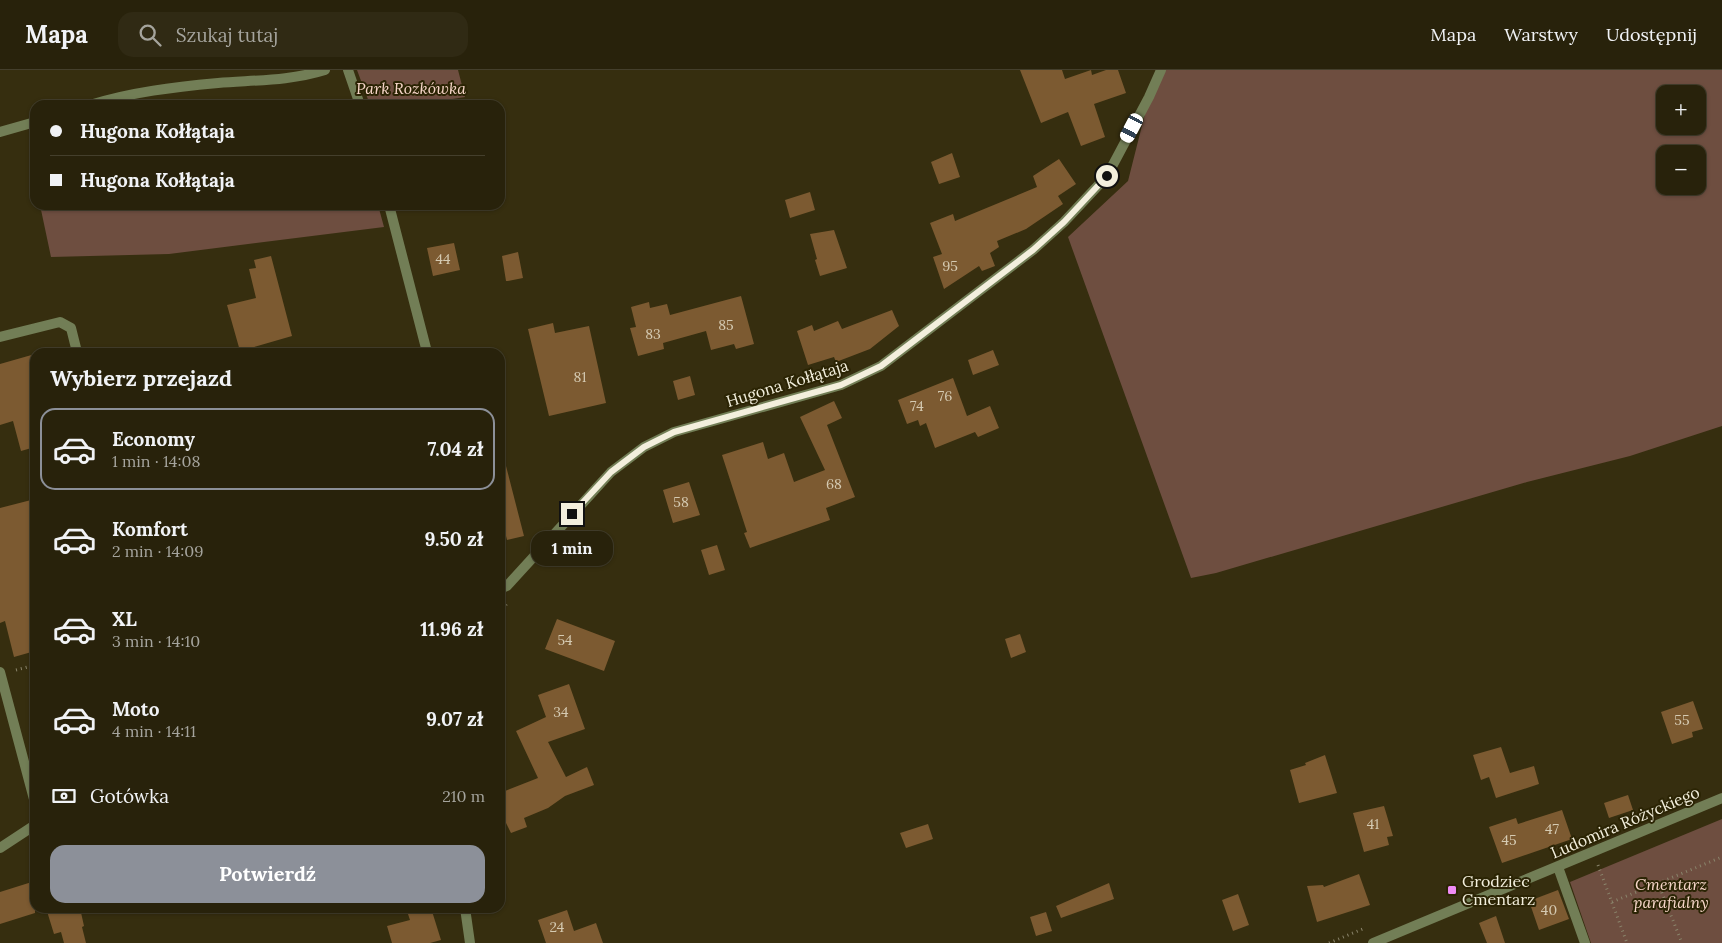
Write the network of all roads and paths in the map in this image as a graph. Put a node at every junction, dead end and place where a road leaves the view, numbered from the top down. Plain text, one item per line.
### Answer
1 (325, 70) edge
2 (348, 70) edge
3 (1161, 70) edge
4 (106, 100) edge
5 (358, 100) edge
6 (30, 123) edge
7 (0, 132) edge
8 (390, 210) edge
9 (0, 337) edge
10 (76, 348) edge
11 (426, 348) edge
12 (505, 587) edge
13 (30, 666) edge
14 (0, 673) edge
15 (30, 784) edge
16 (1722, 798) edge
17 (30, 828) edge
18 (0, 848) edge
19 (1722, 857) edge
20 (1558, 866) junction
21 (1591, 867) dead end
22 (1658, 883) junction
23 (1612, 902) junction
24 (466, 913) edge
25 (470, 943) edge
26 (1373, 943) edge
27 (1585, 943) edge
28 (1627, 943) edge
29 (1682, 943) edge

1 - 4 street
2 - 5 street
3 - 12 street, Hugona Kołłątaja
6 - 7 street
8 - 11 street
9 - 10 street
13 - 14 path
14 - 15 street
16 - 20 street, Ludomira Różyckiego
17 - 18 street
19 - 22 path
20 - 26 street, Ludomira Różyckiego
20 - 27 street
21 - 23 path
22 - 23 path
22 - 29 path
23 - 28 path
24 - 25 street

